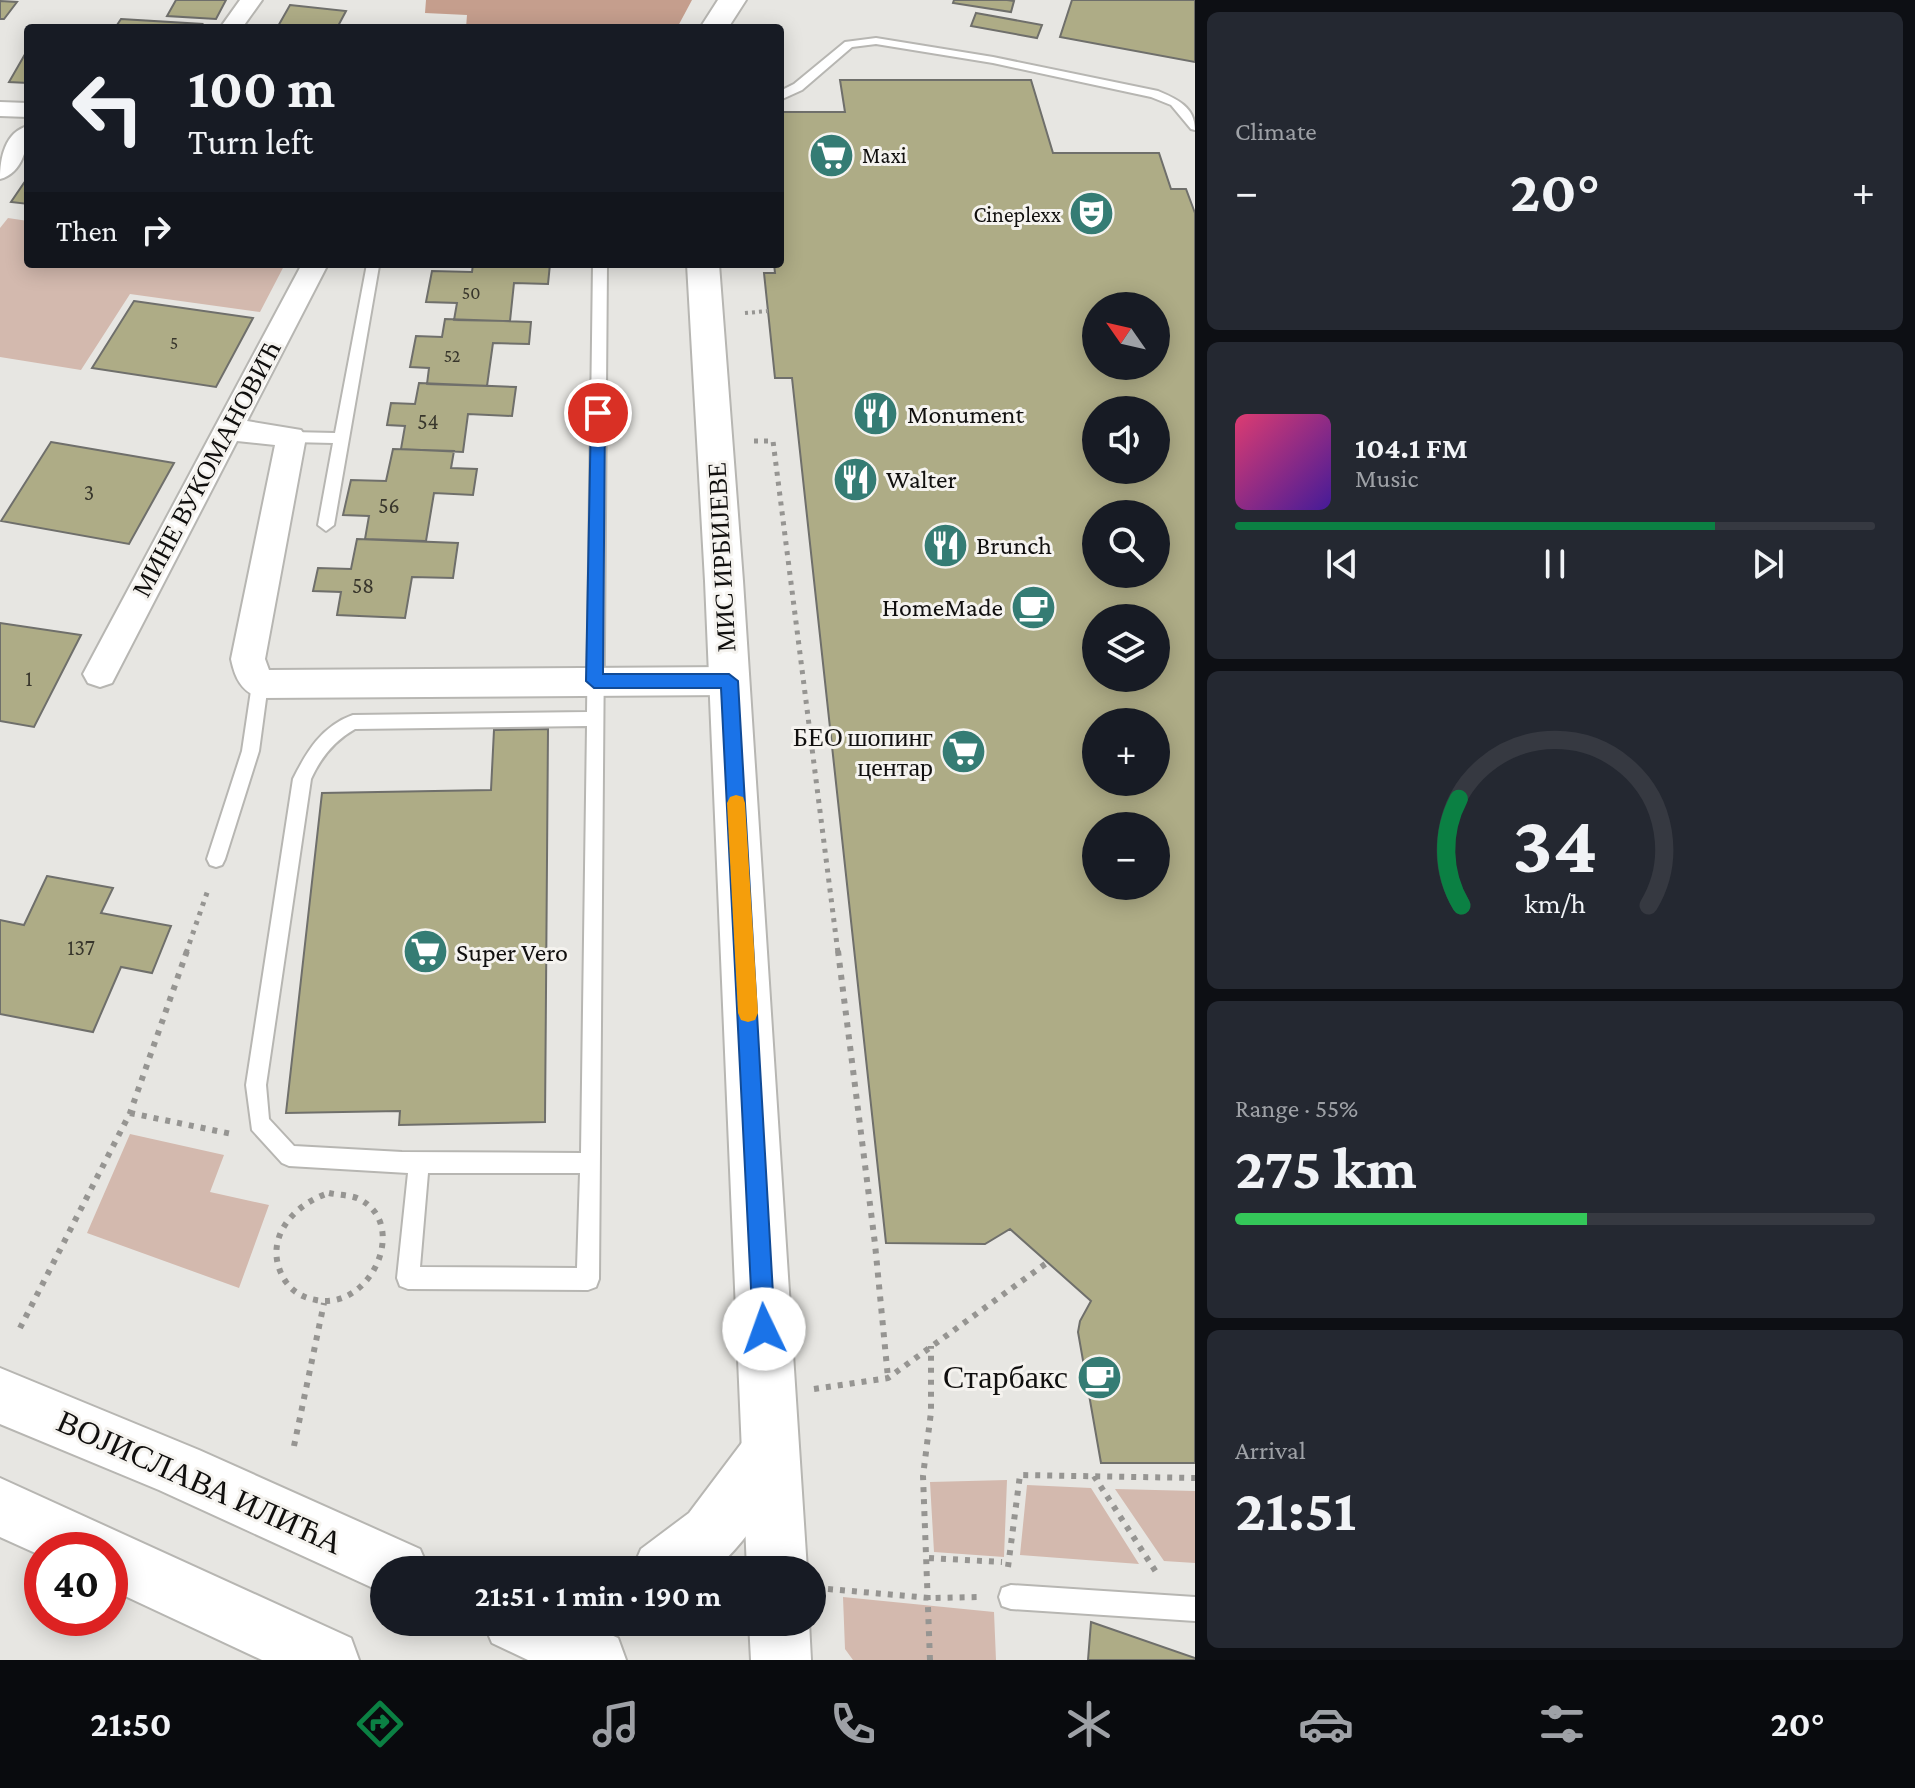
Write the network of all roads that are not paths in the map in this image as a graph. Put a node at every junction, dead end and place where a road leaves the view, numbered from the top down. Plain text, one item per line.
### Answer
1 (251, 0) edge
2 (732, 0) edge
3 (234, 24) edge
4 (717, 24) edge
5 (784, 94) edge
6 (0, 109) edge
7 (24, 110) edge
8 (1195, 126) edge
9 (24, 138) edge
10 (0, 171) edge
11 (313, 268) edge
12 (372, 268) edge
13 (600, 268) edge
14 (703, 268) edge
15 (226, 429) junction
16 (291, 437) junction
17 (341, 438) junction
18 (326, 525) dead end
19 (100, 674) dead end
20 (594, 681) junction
21 (729, 681) junction
22 (260, 684) junction
23 (594, 719) junction
24 (216, 859) road end
25 (419, 1162) junction
26 (591, 1163) junction
27 (0, 1396) edge
28 (770, 1452) junction
29 (0, 1507) edge
30 (55, 1532) edge
31 (681, 1556) edge
32 (797, 1556) edge
33 (370, 1557) edge
34 (128, 1566) edge
35 (1011, 1597) road end
36 (1195, 1609) edge
37 (548, 1636) edge
38 (780, 1636) edge
39 (329, 1660) edge
40 (596, 1660) edge
41 (781, 1660) edge

1 - 3 street
2 - 4 street
5 - 8 lane
6 - 7 street
9 - 10 street
11 - 15 street, МИНЕ ВУКОМАНОВИЋ
12 - 17 lane
13 - 20 lane
14 - 21 street, МИС ИРБИЈЕВЕ
15 - 16 street
15 - 19 street, МИНЕ ВУКОМАНОВИЋ
16 - 17 lane
16 - 22 street
17 - 18 lane
20 - 21 street
20 - 22 street
20 - 23 lane
21 - 28 street, МИС ИРБИЈЕВЕ
22 - 24 lane
23 - 25 lane
23 - 26 lane
25 - 26 lane
25 - 26 lane
27 - 33 street, ВОЈИСЛАВА ИЛИЋА
28 - 31 street
28 - 32 street, МИС ИРБИЈЕВЕ
29 - 30 street
34 - 39 street
35 - 36 lane
37 - 40 street
38 - 41 street

